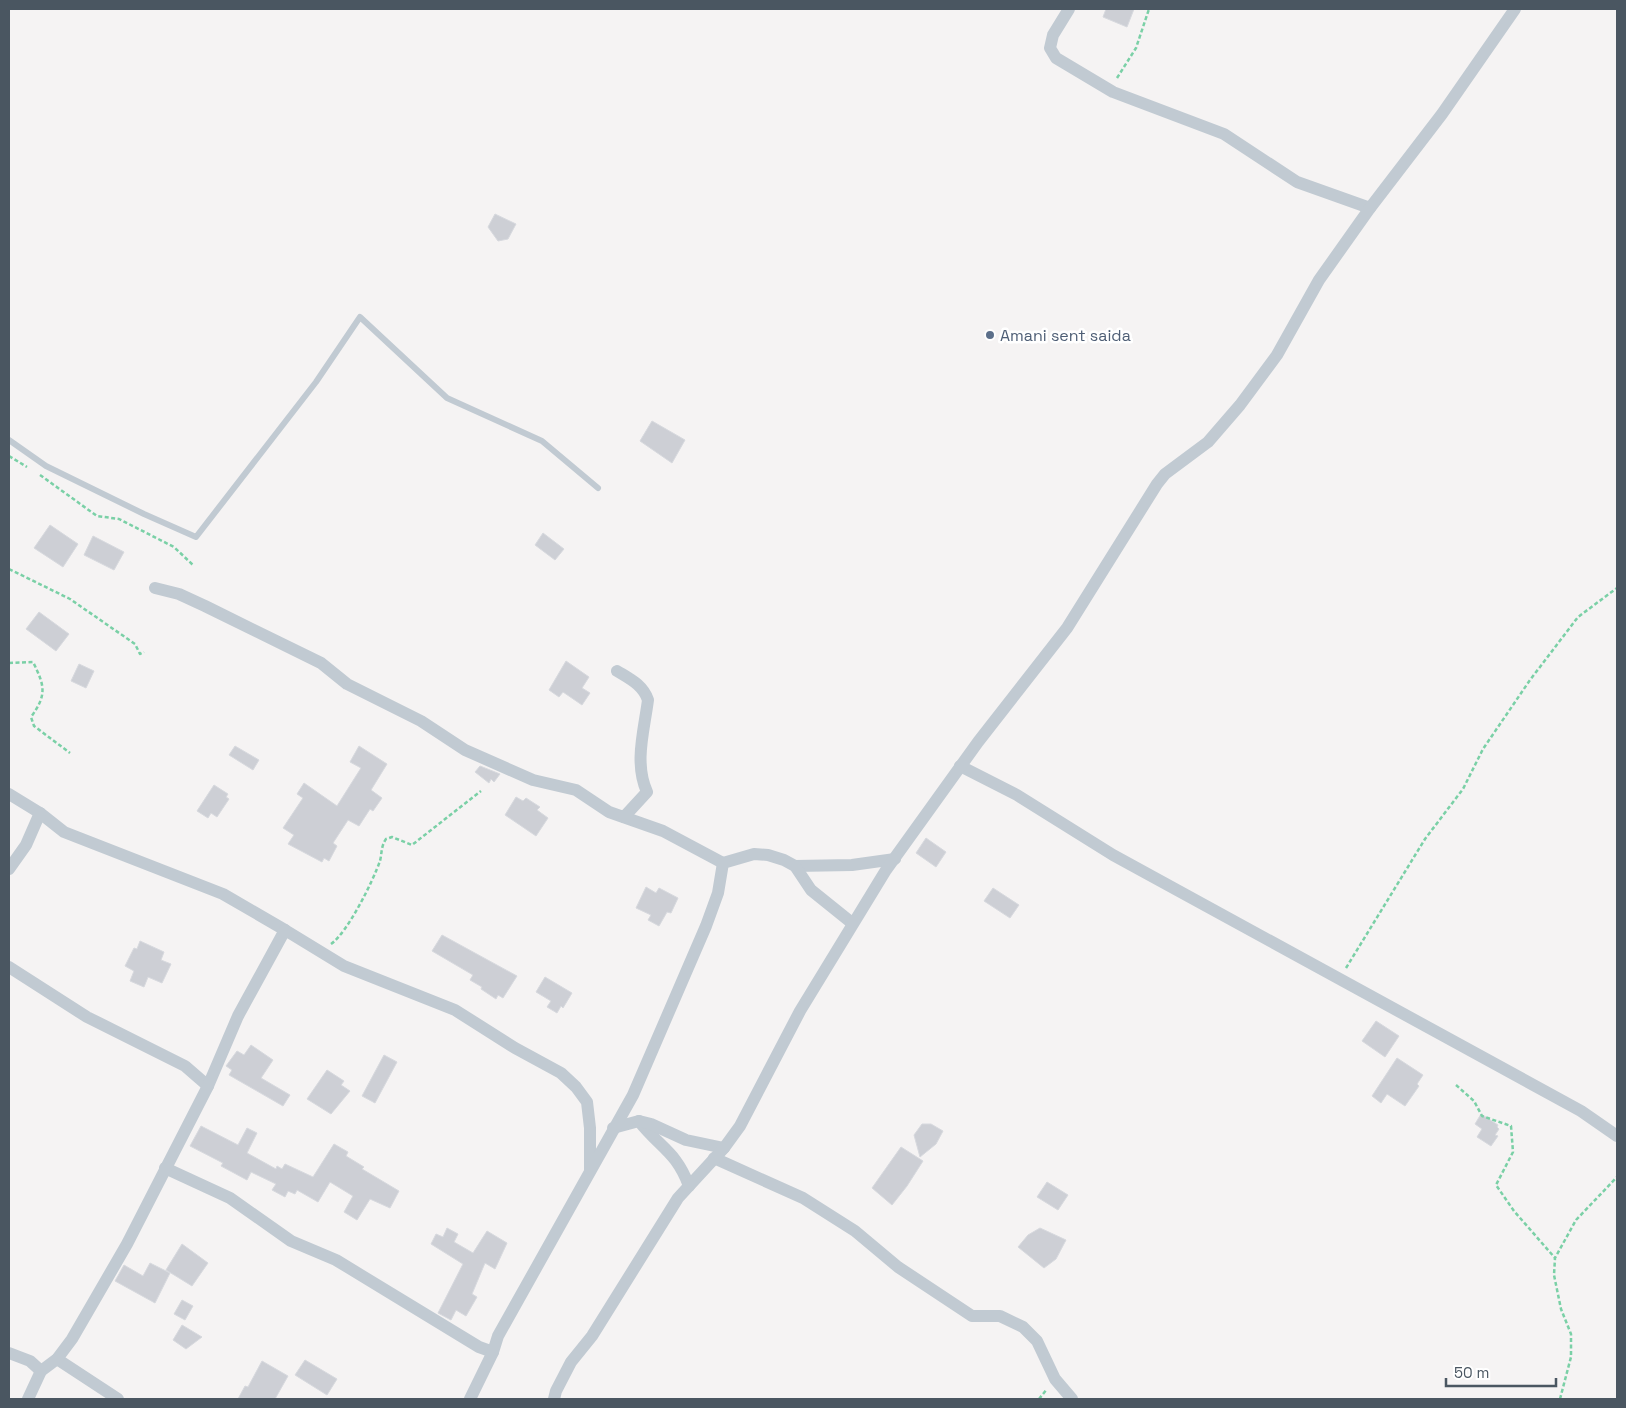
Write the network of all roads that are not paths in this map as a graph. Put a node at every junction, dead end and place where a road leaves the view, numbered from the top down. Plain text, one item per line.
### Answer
1 (1069, 9) edge
2 (1515, 9) edge
3 (1370, 208) junction
4 (9, 440) edge
5 (598, 488) dead end
6 (154, 588) dead end
7 (617, 671) dead end
8 (960, 766) junction
9 (9, 794) edge
10 (40, 813) junction
11 (624, 817) junction
12 (895, 860) junction
13 (723, 863) junction
14 (794, 866) junction
15 (9, 869) edge
16 (852, 923) junction
17 (285, 930) junction
18 (9, 966) edge
19 (208, 1086) junction
20 (639, 1121) junction
21 (613, 1128) junction
22 (1617, 1136) edge
23 (724, 1148) junction
24 (714, 1158) junction
25 (165, 1168) junction
26 (590, 1170) junction
27 (689, 1186) junction
28 (493, 1352) junction
29 (9, 1353) edge
30 (57, 1359) junction
31 (41, 1371) junction
32 (28, 1399) edge
33 (118, 1399) edge
34 (470, 1399) edge
35 (554, 1399) edge
36 (1072, 1399) edge

1 - 3 street
2 - 3 street
3 - 8 street
4 - 5 lane
6 - 11 street
7 - 11 street
8 - 12 street
8 - 22 street
9 - 10 street
10 - 15 street
10 - 17 street
11 - 13 street
12 - 14 street
12 - 16 street
13 - 14 street
13 - 21 street
14 - 16 street
16 - 23 street
17 - 19 street
17 - 26 street
18 - 19 street
19 - 25 street
20 - 21 street
20 - 23 street
20 - 27 street
21 - 26 street
23 - 24 street
24 - 27 street
24 - 36 street
25 - 28 street
25 - 30 street
26 - 28 street
27 - 35 street
28 - 34 street
29 - 31 street
30 - 31 street
30 - 33 street
31 - 32 street

